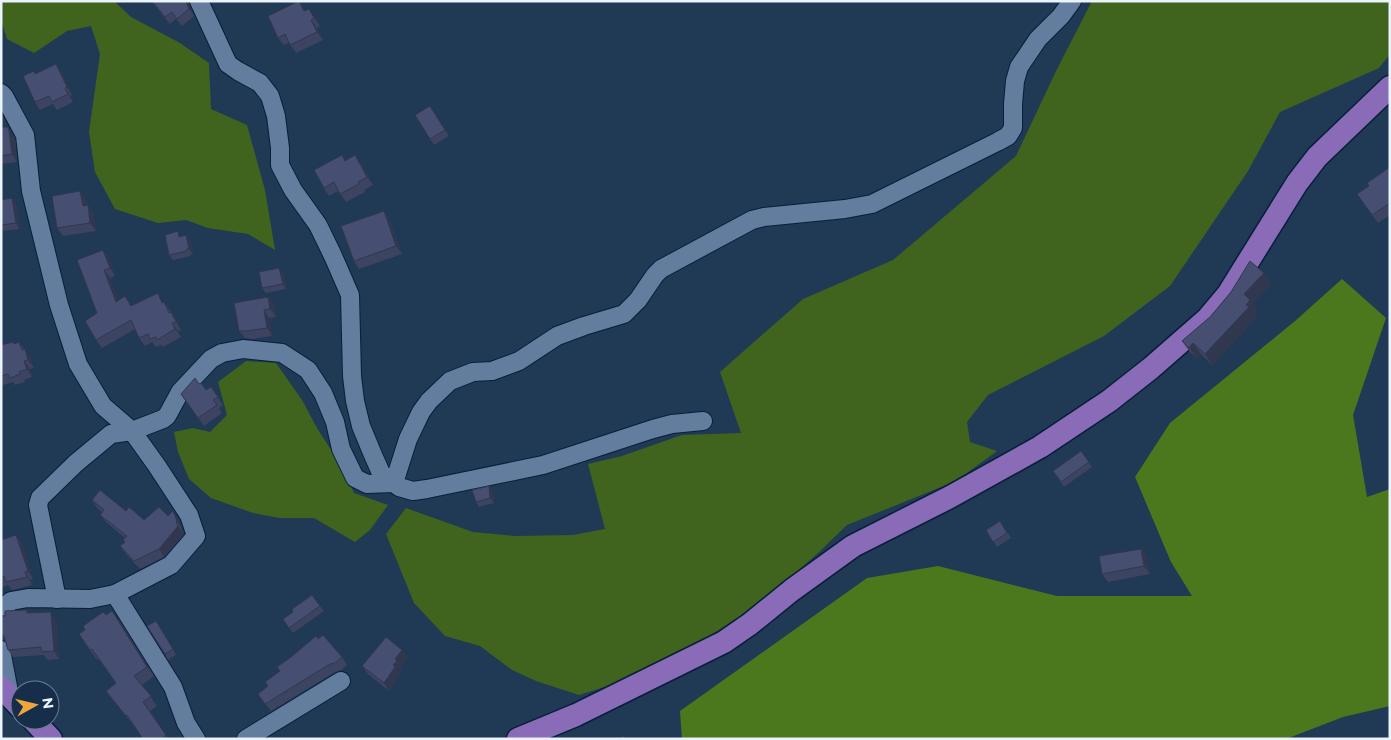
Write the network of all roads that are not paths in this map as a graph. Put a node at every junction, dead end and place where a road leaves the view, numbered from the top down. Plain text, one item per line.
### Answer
1 (199, 1) edge
2 (1072, 1) edge
3 (1390, 87) edge
4 (1, 93) edge
5 (703, 421) dead end
6 (132, 431) junction
7 (394, 483) junction
8 (115, 594) junction
9 (57, 599) junction
10 (1, 610) edge
11 (1, 650) edge
12 (341, 680) dead end
13 (10, 692) edge
14 (196, 739) edge
15 (246, 739) edge
16 (518, 739) edge

1 - 7 street
2 - 7 street
3 - 16 main road
4 - 6 street
5 - 7 street
6 - 7 street
6 - 8 street
6 - 9 street
8 - 9 street
8 - 14 street
9 - 10 street
11 - 13 street
12 - 15 street

